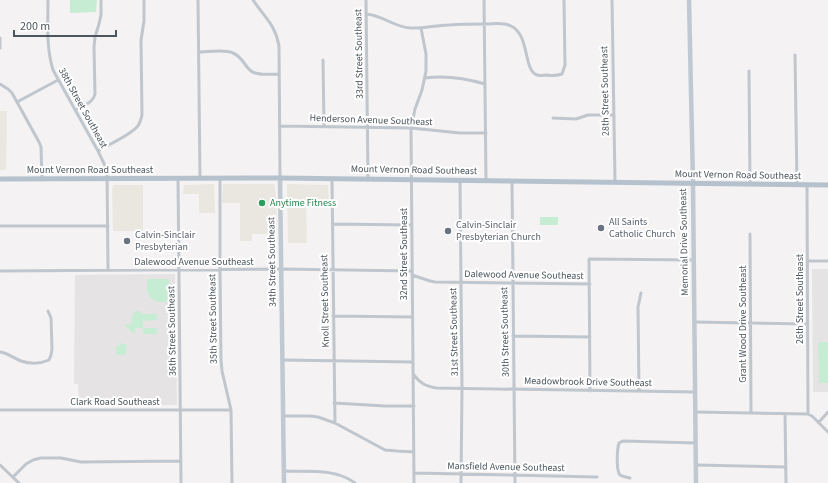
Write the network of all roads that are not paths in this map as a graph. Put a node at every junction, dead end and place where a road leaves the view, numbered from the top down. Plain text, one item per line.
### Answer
1 (48, 0) edge
2 (101, 0) edge
3 (144, 0) edge
4 (198, 0) edge
5 (253, 0) edge
6 (366, 0) edge
7 (484, 0) edge
8 (564, 0) edge
9 (612, 0) edge
10 (689, 0) edge
11 (366, 14) junction
12 (484, 24) junction
13 (421, 28) junction
14 (0, 38) edge
15 (0, 48) edge
16 (199, 52) junction
17 (795, 55) dead end
18 (323, 60) dead end
19 (749, 71) dead end
20 (279, 74) junction
21 (425, 78) junction
22 (58, 80) junction
23 (0, 84) edge
24 (485, 84) junction
25 (17, 102) junction
26 (75, 110) junction
27 (614, 115) junction
28 (553, 118) dead end
29 (280, 126) junction
30 (324, 126) junction
31 (367, 127) junction
32 (411, 128) junction
33 (486, 133) junction
34 (98, 151) junction
35 (107, 178) junction
36 (178, 178) junction
37 (200, 178) junction
38 (220, 178) junction
39 (280, 178) junction
40 (332, 178) junction
41 (0, 179) edge
42 (42, 179) junction
43 (368, 179) junction
44 (411, 179) junction
45 (460, 180) junction
46 (486, 180) junction
47 (512, 180) junction
48 (615, 182) junction
49 (693, 183) junction
50 (750, 184) junction
51 (797, 185) junction
52 (807, 185) junction
53 (828, 185) edge
54 (333, 224) junction
55 (412, 225) junction
56 (0, 226) edge
57 (108, 226) junction
58 (750, 234) dead end
59 (693, 260) junction
60 (808, 261) junction
61 (828, 261) edge
62 (108, 270) junction
63 (179, 270) junction
64 (220, 270) junction
65 (282, 270) junction
66 (333, 270) junction
67 (0, 271) edge
68 (412, 273) junction
69 (461, 283) junction
70 (513, 283) junction
71 (590, 284) junction
72 (641, 292) dead end
73 (48, 311) dead end
74 (333, 316) junction
75 (412, 317) junction
76 (694, 322) junction
77 (750, 323) junction
78 (808, 324) junction
79 (513, 336) junction
80 (590, 337) junction
81 (0, 352) edge
82 (282, 360) junction
83 (334, 361) junction
84 (413, 362) junction
85 (413, 374) junction
86 (462, 389) junction
87 (514, 389) junction
88 (590, 391) junction
89 (639, 391) junction
90 (695, 392) junction
91 (334, 403) junction
92 (414, 406) junction
93 (181, 409) junction
94 (0, 410) edge
95 (231, 410) junction
96 (695, 412) junction
97 (828, 412) edge
98 (751, 413) junction
99 (785, 414) junction
100 (808, 414) junction
101 (283, 416) junction
102 (818, 422) junction
103 (335, 423) junction
104 (828, 432) edge
105 (696, 443) junction
106 (414, 452) junction
107 (181, 461) junction
108 (696, 465) junction
109 (0, 466) edge
110 (786, 467) junction
111 (284, 471) junction
112 (414, 473) junction
113 (460, 474) junction
114 (515, 475) junction
115 (597, 476) dead end
116 (13, 477) junction
117 (630, 478) dead end
118 (19, 483) edge
119 (181, 483) edge
120 (232, 483) edge
121 (284, 483) edge
122 (355, 483) edge
123 (414, 483) edge
124 (461, 483) edge
125 (515, 483) edge
126 (696, 483) edge
127 (786, 483) edge

1 - 22 street, 38th Street Southeast
2 - 26 street
3 - 34 street
4 - 16 street
5 - 20 street, 34th Street Southeast
6 - 11 street, 33rd Street Southeast
7 - 12 street
8 - 12 street
9 - 27 street, 28th Street Southeast
10 - 49 street, Memorial Drive Southeast
11 - 13 street
11 - 31 street, 33rd Street Southeast
12 - 13 street
12 - 24 street
13 - 21 street, 32nd Street Southeast
14 - 15 street
16 - 20 street
16 - 37 street
17 - 51 street
18 - 30 street
19 - 50 street
20 - 29 street, 34th Street Southeast
21 - 24 street
21 - 32 street, 32nd Street Southeast
22 - 25 street
22 - 26 street, 38th Street Southeast
23 - 25 street
24 - 33 street
25 - 42 street
26 - 34 street, 38th Street Southeast
27 - 28 street
27 - 48 street, 28th Street Southeast
29 - 30 street, Henderson Avenue Southeast
29 - 39 street, 34th Street Southeast
30 - 31 street, Henderson Avenue Southeast
31 - 32 street, Henderson Avenue Southeast
31 - 43 street, 33rd Street Southeast
32 - 33 street, Henderson Avenue Southeast
32 - 44 street, 32nd Street Southeast
33 - 46 street
34 - 35 street, 38th Street Southeast
35 - 36 main road, Mount Vernon Road Southeast
35 - 42 main road, Mount Vernon Road Southeast
35 - 57 street, 38th Street Southeast
36 - 37 main road, Mount Vernon Road Southeast
36 - 63 street, 36th Street Southeast
37 - 38 main road, Mount Vernon Road Southeast
38 - 39 main road, Mount Vernon Road Southeast
38 - 64 street, 35th Street Southeast
39 - 40 main road, Mount Vernon Road Southeast
39 - 65 street, 34th Street Southeast
40 - 43 main road, Mount Vernon Road Southeast
40 - 54 street, Knoll Street Southeast
41 - 42 main road, Mount Vernon Road Southeast
43 - 44 main road, Mount Vernon Road Southeast
44 - 45 main road, Mount Vernon Road Southeast
44 - 55 street, 32nd Street Southeast
45 - 46 main road, Mount Vernon Road Southeast
45 - 69 street, 31st Street Southeast
46 - 47 main road, Mount Vernon Road Southeast
47 - 48 main road, Mount Vernon Road Southeast
47 - 70 street, 30th Street Southeast
48 - 49 main road, Mount Vernon Road Southeast
49 - 50 main road, Mount Vernon Road Southeast
49 - 59 street, Memorial Drive Southeast
50 - 51 main road, Mount Vernon Road Southeast
51 - 52 main road, Mount Vernon Road Southeast
52 - 53 main road, Mount Vernon Road Southeast
52 - 60 street, 26th Street Southeast
54 - 55 street
54 - 66 street, Knoll Street Southeast
55 - 68 street, 32nd Street Southeast
56 - 57 street
57 - 62 street, 38th Street Southeast
58 - 77 street, Grant Wood Drive Southeast
59 - 71 street, Dalewood Avenue Southeast
59 - 76 street, Memorial Drive Southeast
60 - 61 street
60 - 78 street, 26th Street Southeast
62 - 63 street, Dalewood Avenue Southeast
62 - 67 street, Dalewood Avenue Southeast
63 - 64 street, Dalewood Avenue Southeast
63 - 93 street, 36th Street Southeast
64 - 65 street, Dalewood Avenue Southeast
64 - 95 street, 35th Street Southeast
65 - 66 street, Dalewood Avenue Southeast
65 - 82 street, 34th Street Southeast
66 - 68 street, Dalewood Avenue Southeast
66 - 74 street, Knoll Street Southeast
68 - 69 street, Dalewood Avenue Southeast
68 - 75 street, 32nd Street Southeast
69 - 70 street, Dalewood Avenue Southeast
69 - 86 street, 31st Street Southeast
70 - 71 street, Dalewood Avenue Southeast
70 - 79 street, 30th Street Southeast
71 - 80 street
72 - 89 street
73 - 81 street
74 - 75 street
74 - 83 street, Knoll Street Southeast
75 - 84 street, 32nd Street Southeast
76 - 77 street
76 - 90 street, Memorial Drive Southeast
77 - 78 street
77 - 98 street, Grant Wood Drive Southeast
78 - 100 street, 26th Street Southeast
79 - 80 street
79 - 87 street, 30th Street Southeast
80 - 88 street
82 - 83 street
82 - 101 street, 34th Street Southeast
83 - 84 street
83 - 91 street, Knoll Street Southeast
84 - 85 street, 32nd Street Southeast
85 - 86 street, Meadowbrook Drive Southeast
85 - 92 street, 32nd Street Southeast
86 - 87 street, Meadowbrook Drive Southeast
86 - 113 street, 31st Street Southeast
87 - 88 street, Meadowbrook Drive Southeast
87 - 114 street, 30th Street Southeast
88 - 89 street, Meadowbrook Drive Southeast
89 - 90 street, Meadowbrook Drive Southeast
90 - 96 street, Memorial Drive Southeast
91 - 92 street
91 - 103 street, Knoll Street Southeast
92 - 106 street, 32nd Street Southeast
93 - 94 street, Clark Road Southeast
93 - 95 street, Clark Road Southeast
93 - 107 street, 36th Street Southeast
95 - 120 street, 35th Street Southeast
96 - 98 street
96 - 105 street, Memorial Drive Southeast
97 - 102 street
98 - 99 street
99 - 100 street
99 - 110 street
100 - 102 street
101 - 103 street
101 - 111 street, 34th Street Southeast
102 - 104 street
103 - 106 street
105 - 108 street, Memorial Drive Southeast
105 - 117 street
106 - 112 street, 32nd Street Southeast
107 - 116 street
107 - 119 street, 36th Street Southeast
108 - 110 street
108 - 126 street, Memorial Drive Southeast
109 - 116 street
110 - 127 street
111 - 121 street, 34th Street Southeast
111 - 122 street
112 - 113 street, Mansfield Avenue Southeast
112 - 123 street, 32nd Street Southeast
113 - 114 street, Mansfield Avenue Southeast
113 - 124 street, 31st Street Southeast
114 - 115 street, Mansfield Avenue Southeast
114 - 125 street, 30th Street Southeast
116 - 118 street

